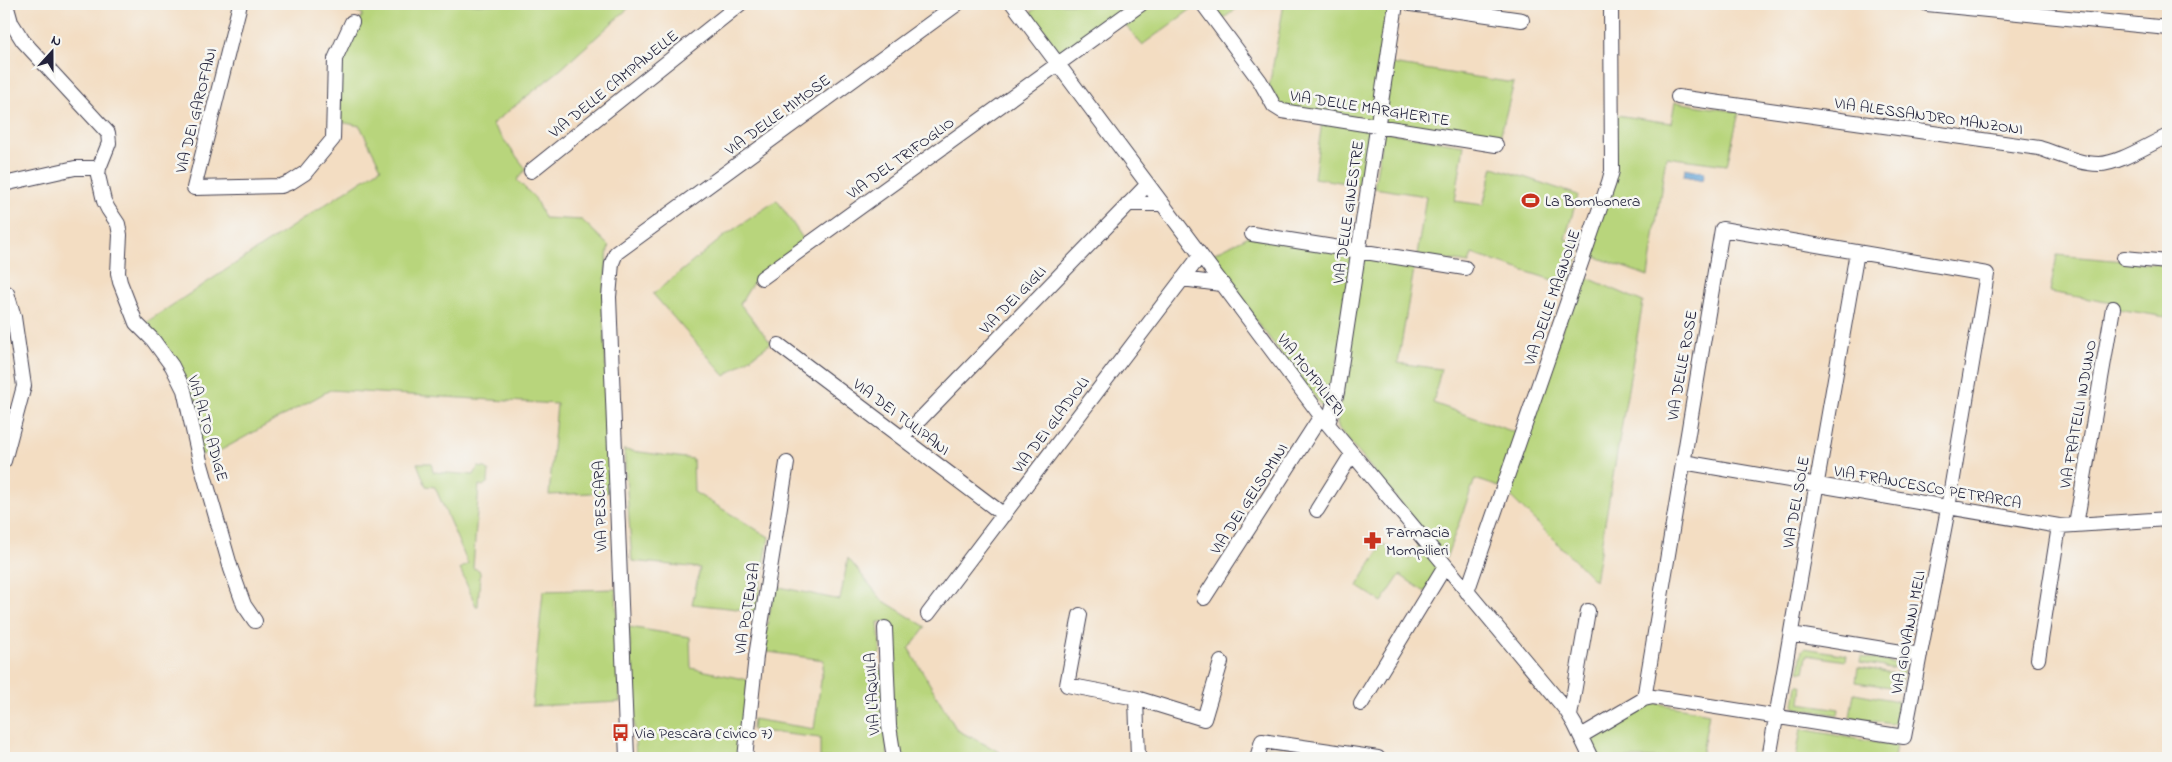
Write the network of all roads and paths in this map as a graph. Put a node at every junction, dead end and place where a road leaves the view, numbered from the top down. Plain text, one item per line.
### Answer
1 (6, 4) edge
2 (240, 4) edge
3 (740, 4) edge
4 (958, 4) edge
5 (1013, 4) edge
6 (1141, 4) edge
7 (1203, 4) edge
8 (1396, 4) edge
9 (1412, 4) edge
10 (1611, 4) edge
11 (1927, 4) edge
12 (1522, 20) dead end
13 (352, 22) dead end
14 (2168, 28) edge
15 (1058, 64) junction
16 (1678, 98) dead end
17 (1376, 126) junction
18 (2168, 136) edge
19 (1496, 145) dead end
20 (98, 168) junction
21 (531, 171) dead end
22 (4, 184) edge
23 (1147, 184) junction
24 (1128, 204) junction
25 (1161, 204) junction
26 (1252, 234) dead end
27 (1360, 251) junction
28 (1857, 252) junction
29 (616, 253) joint
30 (1200, 256) junction
31 (2124, 258) dead end
32 (2168, 262) edge
33 (1465, 268) dead end
34 (1987, 274) joint
35 (762, 278) dead end
36 (1182, 279) junction
37 (1221, 284) junction
38 (7, 293) dead end
39 (2113, 308) dead end
40 (9, 317) edge
41 (779, 345) dead end
42 (1324, 420) junction
43 (902, 438) junction
44 (1352, 454) junction
45 (4, 461) edge
46 (1683, 462) junction
47 (787, 463) dead end
48 (1816, 485) junction
49 (1948, 508) junction
50 (1317, 510) dead end
51 (1004, 515) junction
52 (2168, 519) edge
53 (2076, 525) junction
54 (2060, 526) junction
55 (1446, 566) junction
56 (1467, 592) junction
57 (1204, 598) dead end
58 (1588, 611) dead end
59 (928, 614) dead end
60 (1080, 615) dead end
61 (255, 622) dead end
62 (885, 628) dead end
63 (1791, 634) junction
64 (1920, 655) junction
65 (2038, 659) dead end
66 (1221, 662) dead end
67 (1136, 698) junction
68 (1644, 699) junction
69 (1361, 704) dead end
70 (1570, 716) junction
71 (1776, 717) junction
72 (1581, 736) junction
73 (627, 758) edge
74 (745, 758) edge
75 (894, 758) edge
76 (1138, 758) edge
77 (1257, 758) edge
78 (1378, 758) edge
79 (1591, 758) edge
80 (1769, 758) edge

1 - 20 street
2 - 13 street, VIA DEI GAROFANI
3 - 21 street, VIA DELLE CAMPANELLE
4 - 29 street, VIA DELLE MIMOSE
5 - 15 street, VIA MOMPILIERI
6 - 15 street, VIA DEL TRIFOGLIO
7 - 17 street, VIA DELLE MARGHERITE
8 - 17 street, VIA DELLE GINESTRE
9 - 12 street
10 - 56 street, VIA DELLE MAGNOLIE
11 - 14 street
15 - 23 street, VIA MOMPILIERI
15 - 35 street, VIA DEL TRIFOGLIO
16 - 18 street, VIA ALESSANDRO MANZONI
17 - 19 street, VIA DELLE MARGHERITE
17 - 27 street, VIA DELLE GINESTRE
20 - 22 street
20 - 61 street, VIA ALTO ADIGE
23 - 24 street, VIA DEI GIGLI
23 - 25 street, VIA MOMPILIERI
24 - 25 street
24 - 43 street, VIA DEI GIGLI
25 - 30 street, VIA MOMPILIERI
26 - 27 street
27 - 33 street
27 - 42 street, VIA DELLE GINESTRE
28 - 34 street, VIA DELLE ROSE
28 - 46 street, VIA DELLE ROSE
28 - 48 street, VIA DEL SOLE
29 - 73 street, VIA PESCARA
30 - 36 street, VIA DEI GLADIOLI
30 - 37 street, VIA MOMPILIERI
31 - 32 street
34 - 49 street, VIA GIOVANNI MELI
36 - 37 street
36 - 51 street, VIA DEI GLADIOLI
37 - 42 street, VIA MOMPILIERI
38 - 40 street
39 - 53 street, VIA FRATELLI INDUNO
40 - 45 street
41 - 43 street, VIA DEI TULIPANI
42 - 44 street, VIA MOMPILIERI
42 - 57 street, VIA DEI GELSOMINI
43 - 51 street, VIA DEI TULIPANI
44 - 50 street
44 - 55 street, VIA MOMPILIERI
46 - 48 street, VIA FRANCESCO PETRARCA
46 - 68 street, VIA DELLE ROSE
47 - 74 street, VIA POTENZA
48 - 49 street, VIA FRANCESCO PETRARCA
48 - 63 street, VIA DEL SOLE
49 - 54 street, VIA FRANCESCO PETRARCA
49 - 64 street, VIA GIOVANNI MELI
51 - 59 street, VIA DEI GLADIOLI
52 - 53 street, VIA FRANCESCO PETRARCA
53 - 54 street, VIA FRANCESCO PETRARCA
54 - 65 street
55 - 56 street, VIA MOMPILIERI
55 - 69 street
56 - 70 street, VIA MOMPILIERI
58 - 70 street
60 - 67 street
62 - 75 street, VIA L'AQUILA
63 - 64 street
63 - 71 street, VIA DEL SOLE
64 - 71 street, VIA GIOVANNI MELI
66 - 67 street
67 - 76 street
68 - 71 street, VIA GIOVANNI MELI
68 - 72 street
70 - 72 street, VIA MOMPILIERI
71 - 80 street, VIA DEL SOLE
72 - 79 street, VIA MOMPILIERI
77 - 78 street

